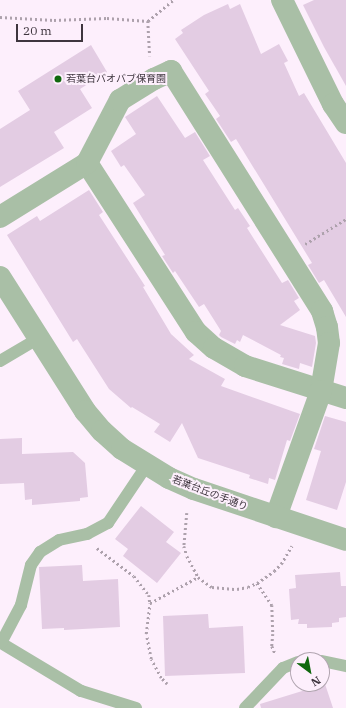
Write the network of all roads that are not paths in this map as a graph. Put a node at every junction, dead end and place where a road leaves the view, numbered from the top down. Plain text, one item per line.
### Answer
1 (282, 0) edge
2 (346, 123) edge
3 (87, 163) junction
4 (0, 217) edge
5 (0, 277) edge
6 (39, 338) junction
7 (0, 362) edge
8 (321, 391) junction
9 (346, 398) edge
10 (147, 465) junction
11 (276, 517) junction
12 (346, 540) edge
13 (330, 663) edge
14 (290, 665) edge
15 (346, 666) edge
16 (136, 708) edge
17 (245, 708) edge

1 - 2 street
3 - 4 street
3 - 8 street
3 - 8 street
5 - 6 street, 若葉台丘の手通り
6 - 7 lane
6 - 10 street, 若葉台丘の手通り
8 - 9 street
8 - 11 street
10 - 11 street, 若葉台丘の手通り
10 - 16 lane
11 - 12 street, 若葉台丘の手通り
13 - 15 lane
14 - 17 lane

